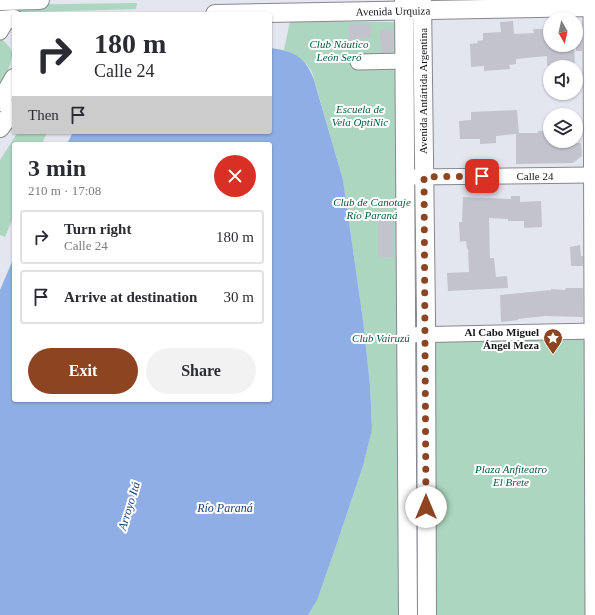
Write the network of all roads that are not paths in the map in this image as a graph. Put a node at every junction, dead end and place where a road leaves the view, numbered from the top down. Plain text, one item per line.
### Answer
1 (40, 0) edge
2 (0, 1) edge
3 (404, 5) edge
4 (422, 5) edge
5 (593, 7) edge
6 (269, 12) edge
7 (405, 61) junction
8 (358, 62) dead end
9 (12, 81) edge
10 (0, 102) edge
11 (12, 112) edge
12 (0, 128) edge
13 (591, 175) junction
14 (406, 177) junction
15 (424, 177) junction
16 (594, 331) edge
17 (407, 335) junction
18 (425, 335) junction
19 (594, 490) edge
20 (408, 615) edge
21 (427, 615) edge
22 (593, 615) edge

1 - 2 main road
3 - 4 main road, Avenida Urquiza
3 - 6 main road, Avenida Urquiza
3 - 7 main road, Avenida Antártida Argentina
4 - 5 main road, Avenida Urquiza
4 - 15 main road, Avenida Antártida Argentina
5 - 13 street
7 - 8 street
7 - 14 main road, Avenida Antártida Argentina
9 - 10 main road
11 - 12 main road
13 - 15 street, Calle 24
13 - 16 street
14 - 15 street, Calle 24
14 - 17 main road, Avenida Antártida Argentina
15 - 18 main road, Avenida Antártida Argentina
16 - 18 street
16 - 19 street
17 - 18 street
17 - 20 main road, Avenida Antártida Argentina
18 - 21 main road, Avenida Antártida Argentina
19 - 22 street

